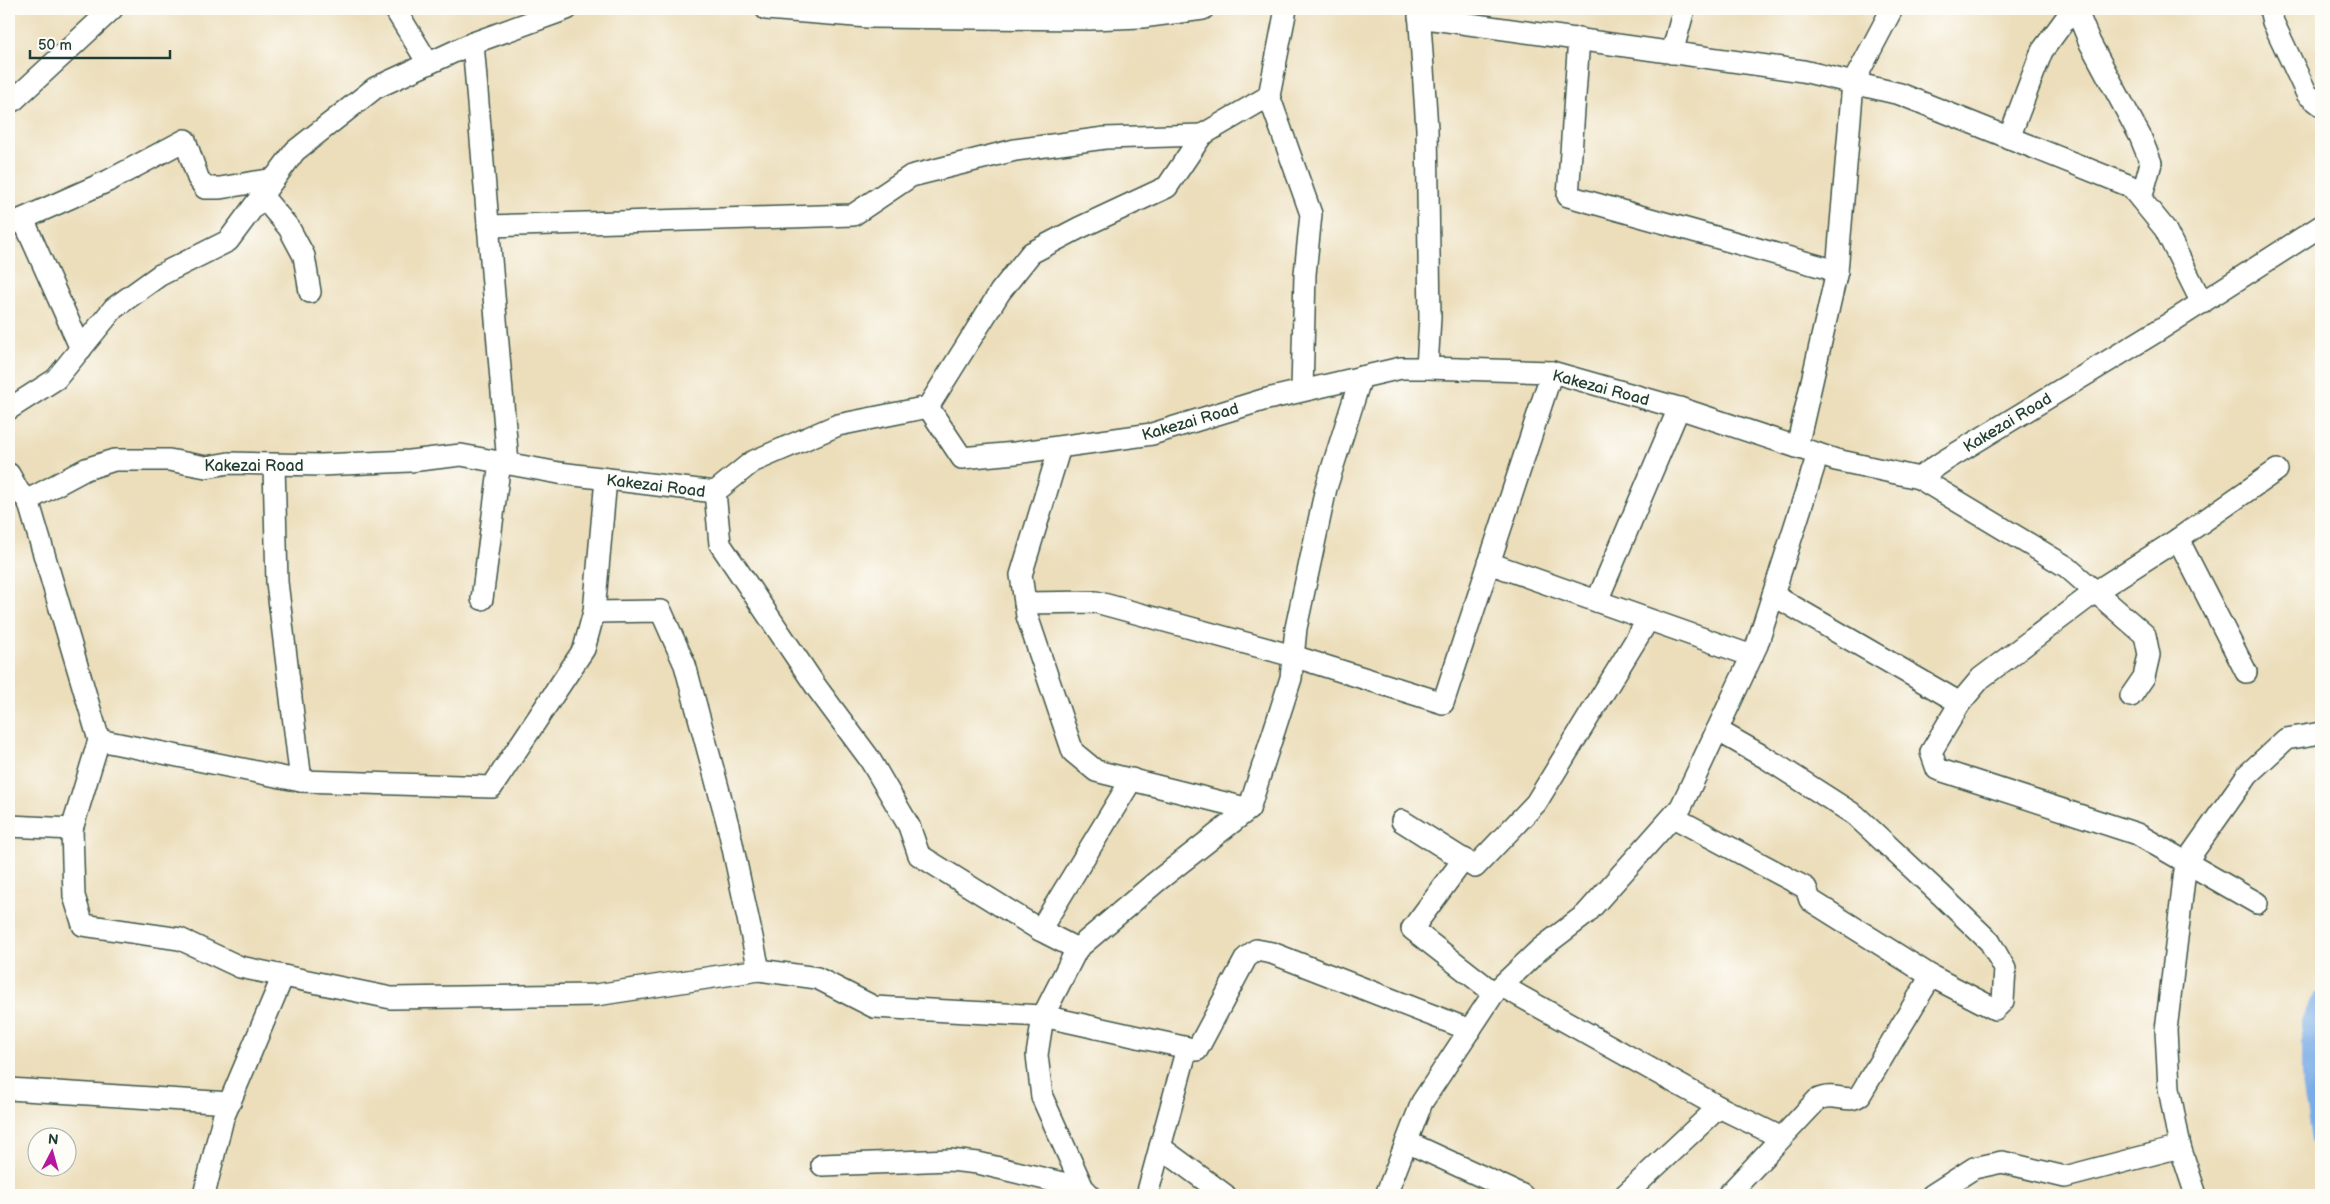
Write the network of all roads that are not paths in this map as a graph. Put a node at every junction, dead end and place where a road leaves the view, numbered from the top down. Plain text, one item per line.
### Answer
1 (112, 9) edge
2 (396, 9) edge
3 (567, 9) edge
4 (766, 9) edge
5 (1203, 9) edge
6 (1286, 9) edge
7 (1684, 9) edge
8 (1892, 9) edge
9 (2074, 9) edge
10 (2270, 9) edge
11 (848, 12) edge
12 (1419, 13) edge
13 (1579, 38) junction
14 (472, 43) junction
15 (1672, 53) junction
16 (428, 64) junction
17 (1853, 83) junction
18 (1269, 96) junction
19 (9, 102) edge
20 (2321, 105) edge
21 (1202, 135) junction
22 (2009, 138) junction
23 (274, 179) junction
24 (262, 196) junction
25 (2141, 199) junction
26 (16, 222) edge
27 (488, 226) junction
28 (2321, 226) edge
29 (1837, 270) junction
30 (310, 292) dead end
31 (2202, 303) junction
32 (81, 349) junction
33 (1427, 368) junction
34 (1552, 372) junction
35 (1360, 377) junction
36 (1302, 390) junction
37 (9, 408) edge
38 (928, 408) junction
39 (1679, 408) junction
40 (1060, 447) junction
41 (1797, 447) junction
42 (1818, 454) junction
43 (504, 463) junction
44 (274, 465) junction
45 (2277, 470) dead end
46 (9, 474) edge
47 (1919, 478) junction
48 (606, 479) junction
49 (715, 492) junction
50 (28, 500) junction
51 (2178, 539) junction
52 (1489, 563) junction
53 (2095, 592) junction
54 (1773, 595) junction
55 (482, 599) dead end
56 (1597, 601) junction
57 (1026, 603) junction
58 (594, 612) junction
59 (1648, 620) junction
60 (1293, 656) junction
61 (1752, 656) junction
62 (2246, 672) dead end
63 (2131, 696) dead end
64 (1960, 703) junction
65 (1717, 730) junction
66 (2321, 733) edge
67 (99, 740) junction
68 (1132, 779) junction
69 (301, 781) junction
70 (1249, 809) junction
71 (1673, 817) junction
72 (1402, 821) dead end
73 (9, 826) edge
74 (72, 829) junction
75 (1464, 859) junction
76 (2186, 862) junction
77 (2257, 902) dead end
78 (1040, 930) junction
79 (1077, 949) junction
80 (759, 970) junction
81 (284, 976) junction
82 (1931, 976) junction
83 (1498, 989) junction
84 (1044, 1016) junction
85 (1470, 1030) junction
86 (1187, 1048) junction
87 (9, 1089) edge
88 (230, 1103) junction
89 (1719, 1107) junction
90 (1780, 1137) junction
91 (1407, 1142) junction
92 (1160, 1147) junction
93 (2180, 1147) junction
94 (822, 1165) dead end
95 (1087, 1191) edge
96 (1733, 1193) edge
97 (204, 1195) edge
98 (1147, 1195) edge
99 (1225, 1195) edge
100 (1386, 1195) edge
101 (1522, 1195) edge
102 (1625, 1195) edge
103 (1932, 1195) edge
104 (2196, 1195) edge

1 - 19 street
2 - 16 street
3 - 14 street
4 - 11 street
5 - 11 street
6 - 18 street
7 - 15 street
8 - 17 street
9 - 22 street
9 - 25 street
10 - 20 street
12 - 13 street
12 - 33 street
13 - 15 street
13 - 29 street
14 - 16 street
14 - 27 street
15 - 17 street
16 - 23 street
17 - 22 street
17 - 29 street
18 - 21 street
18 - 36 street
21 - 27 street
21 - 38 street
22 - 25 street
23 - 24 street
23 - 26 street
24 - 30 street
24 - 32 street
25 - 31 street
26 - 32 street
27 - 43 street
28 - 31 street, Kakezai Road
29 - 41 street
31 - 47 street, Kakezai Road
32 - 37 street
33 - 34 street, Kakezai Road
33 - 35 street, Kakezai Road
34 - 39 street, Kakezai Road
34 - 52 street
35 - 36 street, Kakezai Road
35 - 60 street
36 - 40 street, Kakezai Road
38 - 40 street, Kakezai Road
38 - 49 street, Kakezai Road
39 - 41 street, Kakezai Road
39 - 56 street
40 - 57 street
41 - 42 street, Kakezai Road
42 - 47 street, Kakezai Road
42 - 54 street
43 - 44 street, Kakezai Road
43 - 48 street, Kakezai Road
43 - 55 street
44 - 50 street, Kakezai Road
44 - 69 street
45 - 51 street
46 - 50 street
47 - 53 street
48 - 49 street, Kakezai Road
48 - 58 street
49 - 78 street
50 - 67 street
51 - 53 street
51 - 62 street
52 - 56 street
52 - 60 street
53 - 63 street
53 - 64 street
54 - 61 street
54 - 64 street
56 - 59 street
57 - 60 street
57 - 68 street
58 - 69 street
58 - 80 street
59 - 61 street
59 - 75 street
60 - 70 street
61 - 65 street
64 - 76 street
65 - 71 street
65 - 82 street
66 - 76 street
67 - 69 street
67 - 74 street
68 - 70 street
68 - 78 street
70 - 79 street
71 - 82 street
71 - 83 street
72 - 75 street
73 - 74 street
74 - 81 street
75 - 83 street
76 - 77 street
76 - 93 street
78 - 79 street
79 - 84 street
80 - 81 street
80 - 84 street
81 - 88 street
82 - 90 street
83 - 85 street
83 - 89 street
84 - 86 street
84 - 95 street
85 - 86 street
85 - 91 street
86 - 92 street
87 - 88 street
88 - 97 street
89 - 90 street
89 - 102 street
90 - 96 street
91 - 100 street
91 - 101 street
92 - 98 street
92 - 99 street
93 - 103 street
93 - 104 street
94 - 95 street

